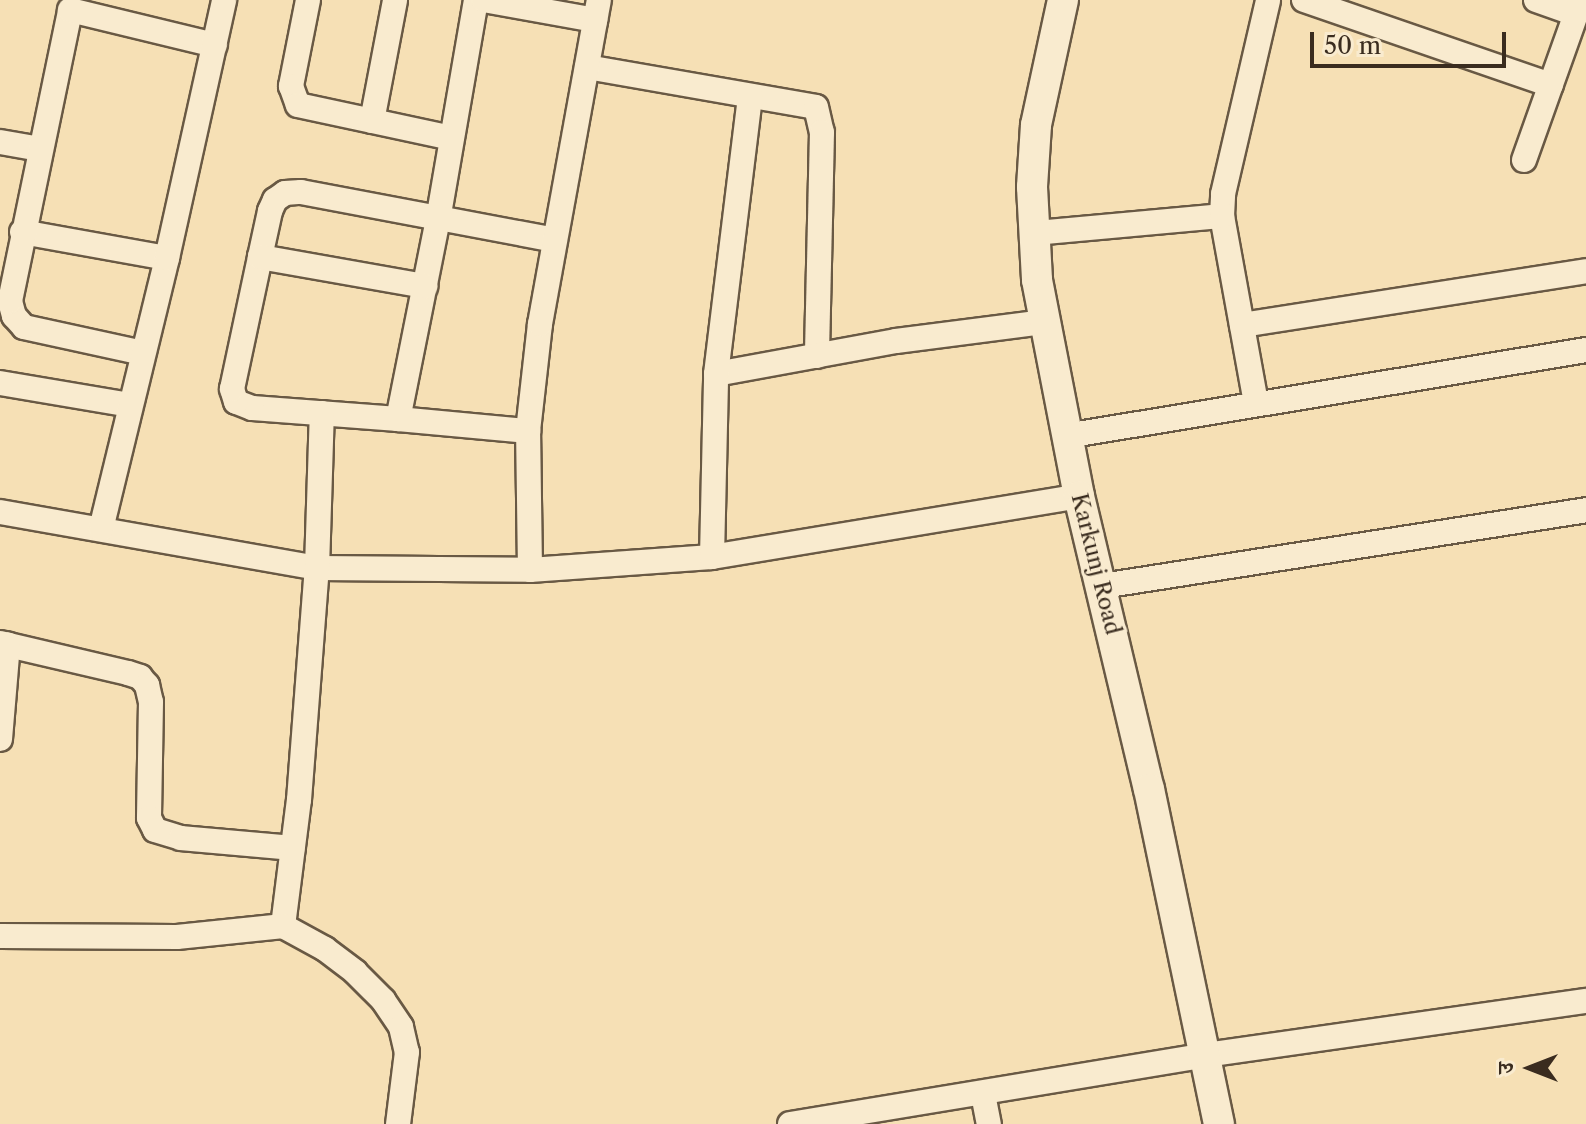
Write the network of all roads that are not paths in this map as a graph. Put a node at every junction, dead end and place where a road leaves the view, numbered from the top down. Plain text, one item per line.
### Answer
1 (224, 0) edge
2 (308, 0) edge
3 (395, 0) edge
4 (476, 0) edge
5 (484, 0) edge
6 (1063, 0) edge
7 (1268, 0) edge
8 (1304, 0) edge
9 (1536, 0) edge
10 (71, 5) edge
11 (1579, 7) edge
12 (597, 10) edge
13 (215, 45) junction
14 (587, 67) junction
15 (1551, 85) junction
16 (750, 96) junction
17 (372, 121) junction
18 (452, 138) junction
19 (0, 142) edge
20 (40, 149) junction
21 (1524, 160) dead end
22 (1222, 216) junction
23 (438, 219) junction
24 (22, 232) junction
25 (1035, 233) junction
26 (555, 240) junction
27 (260, 257) junction
28 (167, 258) junction
29 (1584, 265) edge
30 (425, 286) junction
31 (1045, 322) junction
32 (1242, 325) junction
33 (1586, 350) edge
34 (143, 353) junction
35 (817, 356) junction
36 (716, 374) junction
37 (0, 383) edge
38 (1256, 403) junction
39 (130, 405) junction
40 (322, 413) junction
41 (398, 419) junction
42 (528, 431) junction
43 (1066, 436) junction
44 (1079, 496) junction
45 (1586, 510) edge
46 (0, 512) edge
47 (101, 529) junction
48 (712, 557) junction
49 (317, 568) junction
50 (530, 570) junction
51 (1102, 586) junction
52 (4, 643) edge
53 (1, 714) edge
54 (0, 739) edge
55 (293, 848) junction
56 (283, 926) junction
57 (0, 936) edge
58 (1586, 1001) edge
59 (1206, 1055) junction
60 (983, 1094) junction
61 (398, 1124) edge
62 (790, 1124) edge
63 (989, 1124) edge
64 (1219, 1124) edge

1 - 13 street
2 - 17 street
3 - 17 street
4 - 18 street
5 - 12 street
6 - 25 street, Karkunj Road
7 - 22 street
8 - 15 street
9 - 11 street
10 - 13 street
10 - 20 street
11 - 15 street
12 - 14 street
13 - 28 street
14 - 16 street
14 - 26 street
15 - 21 street
16 - 35 street
16 - 36 street
17 - 18 street
18 - 23 street
19 - 20 street
20 - 24 street
22 - 25 street
22 - 32 street
23 - 26 street
23 - 27 street
23 - 30 street
24 - 28 street
24 - 34 street
25 - 31 street, Karkunj Road
26 - 42 street
27 - 30 street
27 - 40 street
28 - 34 street
29 - 32 street
30 - 41 street
31 - 35 street
31 - 43 street, Karkunj Road
32 - 38 street
33 - 38 street
34 - 39 street
35 - 36 street
36 - 48 street
37 - 39 street
38 - 43 street
39 - 47 street
40 - 41 street
40 - 49 street
41 - 42 street
42 - 50 street
43 - 44 street, Karkunj Road
44 - 48 street
44 - 51 street, Karkunj Road
45 - 51 street
46 - 47 street
47 - 49 street
48 - 50 street
49 - 50 street
49 - 55 street
51 - 59 street, Karkunj Road
52 - 53 street
52 - 55 street
53 - 54 street
55 - 56 street
56 - 57 street
56 - 61 street
58 - 59 street
59 - 60 street
59 - 64 street, Karkunj Road
60 - 62 street
60 - 63 street

